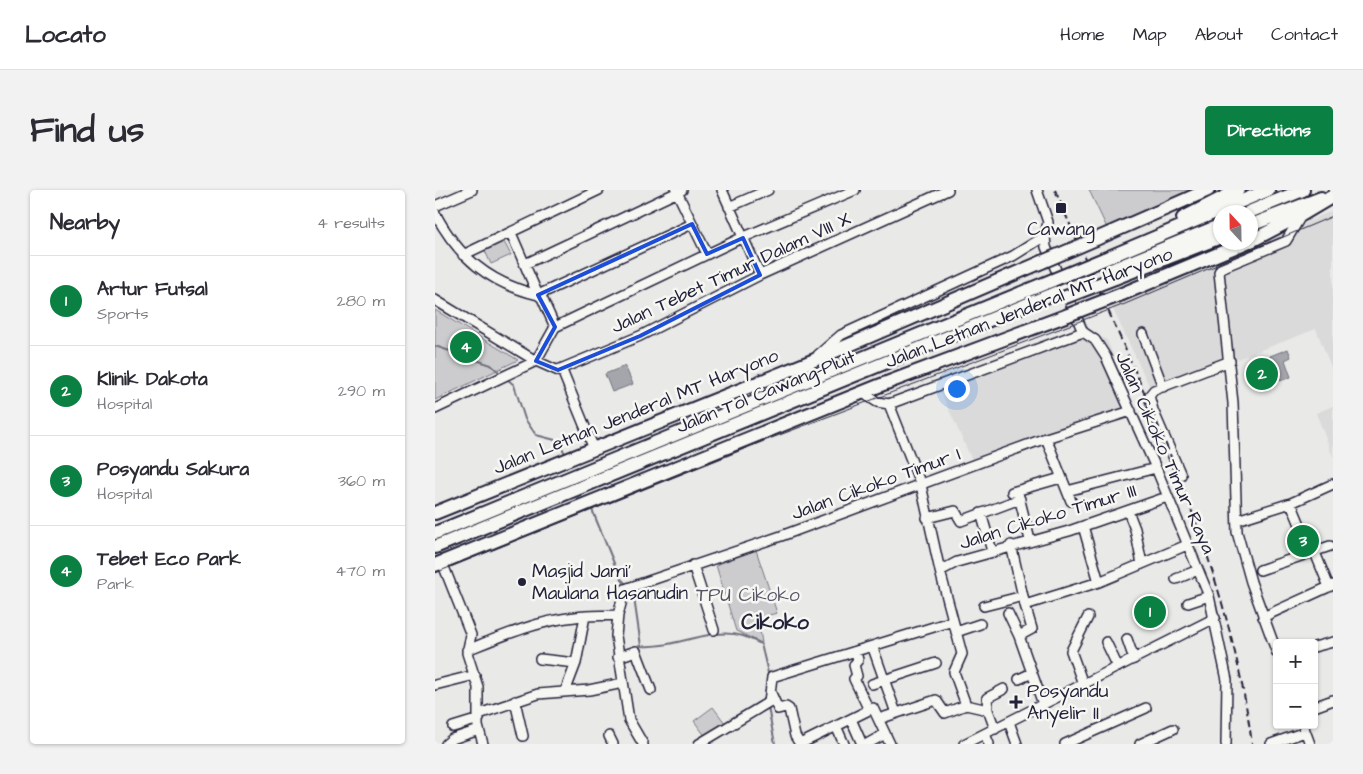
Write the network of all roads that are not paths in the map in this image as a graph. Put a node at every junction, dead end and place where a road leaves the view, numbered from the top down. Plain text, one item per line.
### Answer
1 (471, 190) edge
2 (599, 190) edge
3 (722, 190) edge
4 (768, 190) edge
5 (855, 190) edge
6 (1037, 190) edge
7 (1208, 190) edge
8 (1238, 190) edge
9 (1268, 190) edge
10 (1303, 190) edge
11 (679, 191) edge
12 (945, 191) edge
13 (1333, 195) edge
14 (435, 206) edge
15 (729, 207) junction
16 (1258, 208) edge
17 (435, 213) edge
18 (1301, 216) junction
19 (1258, 222) edge
20 (692, 224) junction
21 (1213, 228) edge
22 (511, 232) junction
23 (1045, 236) junction
24 (743, 238) junction
25 (1258, 238) edge
26 (1213, 240) edge
27 (1037, 243) junction
28 (1046, 247) junction
29 (1229, 250) edge
30 (707, 254) junction
31 (463, 256) junction
32 (1110, 257) junction
33 (525, 264) junction
34 (1113, 274) junction
35 (760, 275) junction
36 (537, 295) junction
37 (435, 300) edge
38 (555, 327) junction
39 (857, 327) junction
40 (1083, 332) junction
41 (1143, 334) dead end
42 (867, 338) junction
43 (536, 361) junction
44 (812, 361) junction
45 (1230, 361) junction
46 (558, 370) junction
47 (881, 385) junction
48 (1163, 387) junction
49 (863, 393) junction
50 (889, 404) junction
51 (435, 409) edge
52 (1131, 412) junction
53 (1046, 438) junction
54 (594, 449) junction
55 (1156, 468) junction
56 (1181, 475) dead end
57 (1061, 478) junction
58 (921, 485) junction
59 (1332, 486) edge
60 (1067, 491) junction
61 (1016, 494) junction
62 (1167, 497) junction
63 (1071, 501) dead end
64 (1291, 502) junction
65 (1128, 511) junction
66 (981, 512) junction
67 (435, 513) edge
68 (927, 518) junction
69 (1237, 520) junction
70 (1083, 526) junction
71 (435, 532) edge
72 (1031, 540) junction
73 (1011, 545) junction
74 (1187, 545) junction
75 (1329, 546) dead end
76 (435, 547) edge
77 (993, 551) junction
78 (1312, 551) junction
79 (438, 563) edge
80 (1142, 564) junction
81 (693, 565) junction
82 (1198, 570) junction
83 (1260, 570) dead end
84 (940, 571) junction
85 (1176, 578) dead end
86 (1099, 582) junction
87 (1331, 586) edge
88 (1209, 596) junction
89 (1024, 600) junction
90 (1188, 604) dead end
91 (984, 606) dead end
92 (1008, 613) dead end
93 (618, 615) junction
94 (585, 616) junction
95 (1088, 617) dead end
96 (1263, 617) junction
97 (1215, 618) junction
98 (953, 621) junction
99 (980, 624) dead end
100 (715, 630) dead end
101 (956, 632) junction
102 (1019, 636) junction
103 (1127, 639) dead end
104 (1106, 642) dead end
105 (1273, 642) edge
106 (1333, 642) edge
107 (1318, 646) edge
108 (873, 648) junction
109 (467, 650) junction
110 (857, 652) junction
111 (618, 657) junction
112 (540, 659) dead end
113 (1134, 659) junction
114 (576, 663) junction
115 (936, 663) dead end
116 (1117, 667) junction
117 (1032, 673) junction
118 (475, 674) junction
119 (1019, 679) dead end
120 (883, 681) junction
121 (623, 683) junction
122 (872, 684) dead end
123 (1083, 684) junction
124 (435, 685) edge
125 (1004, 689) dead end
126 (651, 690) dead end
127 (770, 690) junction
128 (565, 692) junction
129 (1333, 700) edge
130 (515, 701) junction
131 (1043, 704) junction
132 (966, 705) junction
133 (1318, 706) edge
134 (1146, 708) dead end
135 (871, 709) junction
136 (988, 710) junction
137 (896, 713) junction
138 (479, 716) junction
139 (851, 719) junction
140 (879, 719) junction
141 (1009, 722) junction
142 (836, 726) junction
143 (453, 727) dead end
144 (995, 729) junction
145 (1173, 729) dead end
146 (1302, 729) edge
147 (1304, 729) edge
148 (479, 730) junction
149 (885, 734) junction
150 (985, 734) junction
151 (523, 736) dead end
152 (1069, 743) edge
153 (446, 744) edge
154 (483, 744) edge
155 (643, 744) edge
156 (699, 744) edge
157 (800, 744) edge
158 (845, 744) edge
159 (862, 744) edge
160 (867, 744) edge
161 (890, 744) edge
162 (964, 744) edge
163 (989, 744) edge
164 (1017, 744) edge
165 (1141, 744) edge
166 (1226, 744) edge
167 (1271, 744) edge
168 (1310, 744) edge

1 - 14 street
2 - 22 street
3 - 15 street
4 - 15 street
5 - 24 street
6 - 23 street
7 - 42 highway, Jalan Letnan Jenderal MT Haryono, bridge
8 - 32 highway
9 - 32 highway
10 - 16 highway
11 - 20 street
11 - 33 street
12 - 35 street, Jalan Tebet Timur Dalam VIII X
13 - 18 highway, Jalan Letnan Jenderal MT Haryono
13 - 19 highway
15 - 24 street
17 - 31 street
18 - 25 highway, Jalan Letnan Jenderal MT Haryono
18 - 45 street, Jalan Cikoko Timur Raya
20 - 30 street
20 - 36 street
21 - 34 highway
22 - 31 street
22 - 33 street
23 - 27 street
23 - 28 street
24 - 30 street
24 - 35 street
26 - 34 highway
27 - 28 street
27 - 39 street
28 - 40 street
29 - 47 highway, Jalan Letnan Jenderal MT Haryono, bridge
30 - 38 street
31 - 36 street
32 - 71 highway, Jalan Tol Cawang–Pluit, bridge
33 - 36 street
34 - 76 highway, Jalan Tol Cawang–Pluit
35 - 46 street, Jalan Tebet Timur Dalam VIII X
36 - 38 street
37 - 43 street
38 - 43 street
39 - 42 highway
39 - 44 street
40 - 50 street
40 - 52 street, Jalan Cikoko Timur Raya
41 - 48 street
42 - 44 highway, Jalan Letnan Jenderal MT Haryono
43 - 46 street
43 - 51 street
44 - 54 highway, Jalan Letnan Jenderal MT Haryono
45 - 48 street
45 - 69 street, Jalan Cikoko Timur Raya
46 - 54 street
47 - 49 highway, Jalan Letnan Jenderal MT Haryono
47 - 50 street
48 - 56 street
49 - 50 street
49 - 79 highway, Jalan Letnan Jenderal MT Haryono
50 - 58 street
52 - 53 street, Jalan Cikoko Timur I
52 - 55 street, Jalan Cikoko Timur Raya
53 - 57 street
53 - 58 street, Jalan Cikoko Timur I
54 - 67 highway, Jalan Letnan Jenderal MT Haryono
55 - 60 street
55 - 62 street, Jalan Cikoko Timur Raya
57 - 60 street
57 - 61 street
58 - 68 street
58 - 81 street, Jalan Cikoko Timur I
59 - 64 street
60 - 63 street
61 - 66 street
61 - 72 street
62 - 65 street, Jalan Cikoko Timur III
62 - 74 street, Jalan Cikoko Timur Raya
64 - 69 street
64 - 78 street
65 - 70 street, Jalan Cikoko Timur III
65 - 80 street
66 - 68 street
66 - 77 street
68 - 84 street
69 - 96 street, Jalan Cikoko Timur Raya
70 - 72 street, Jalan Cikoko Timur III
70 - 86 street
72 - 73 street, Jalan Cikoko Timur III
73 - 77 street, Jalan Cikoko Timur III
73 - 89 street
74 - 80 street
74 - 82 street, Jalan Cikoko Timur Raya
75 - 78 street
77 - 84 street, Jalan Cikoko Timur III
78 - 83 street
78 - 87 street
79 - 109 street
80 - 86 street
81 - 93 street, Jalan Cikoko Timur I
81 - 100 street
82 - 85 street
82 - 88 street, Jalan Cikoko Timur Raya
84 - 98 street
86 - 89 street
87 - 96 street
88 - 90 street
88 - 97 street, Jalan Cikoko Timur Raya
89 - 91 street
89 - 102 street
92 - 102 street
93 - 94 street
93 - 111 street
94 - 109 street
94 - 114 street
95 - 123 street
96 - 105 street, Jalan Cikoko Timur Raya
97 - 113 street
97 - 166 street, Jalan Cikoko Timur Raya
98 - 101 street
98 - 108 street
99 - 101 street
101 - 132 street
102 - 117 street
103 - 113 street
104 - 116 street
106 - 107 street
108 - 110 street
108 - 120 street
109 - 118 street
110 - 127 street
110 - 135 street
111 - 121 street
111 - 126 street
112 - 114 street
113 - 116 street
114 - 128 street
115 - 120 street
116 - 123 street
117 - 119 street
117 - 131 street
118 - 124 street
118 - 138 street
120 - 122 street
120 - 137 street
121 - 128 street
121 - 155 street
123 - 131 street
125 - 136 street
127 - 156 street
127 - 157 street
128 - 130 street
129 - 133 street
130 - 138 street
130 - 151 street
131 - 141 street
132 - 136 street
132 - 137 street
134 - 152 street
135 - 139 street
135 - 140 street
136 - 144 street
137 - 140 street
138 - 143 street
138 - 148 street
139 - 142 street
139 - 159 street
140 - 149 street
141 - 144 street
141 - 164 street
142 - 157 street
142 - 158 street
144 - 150 street
145 - 165 street
146 - 167 street
147 - 168 street
148 - 153 street
148 - 154 street
149 - 160 street
149 - 161 street
150 - 162 street
150 - 163 street

